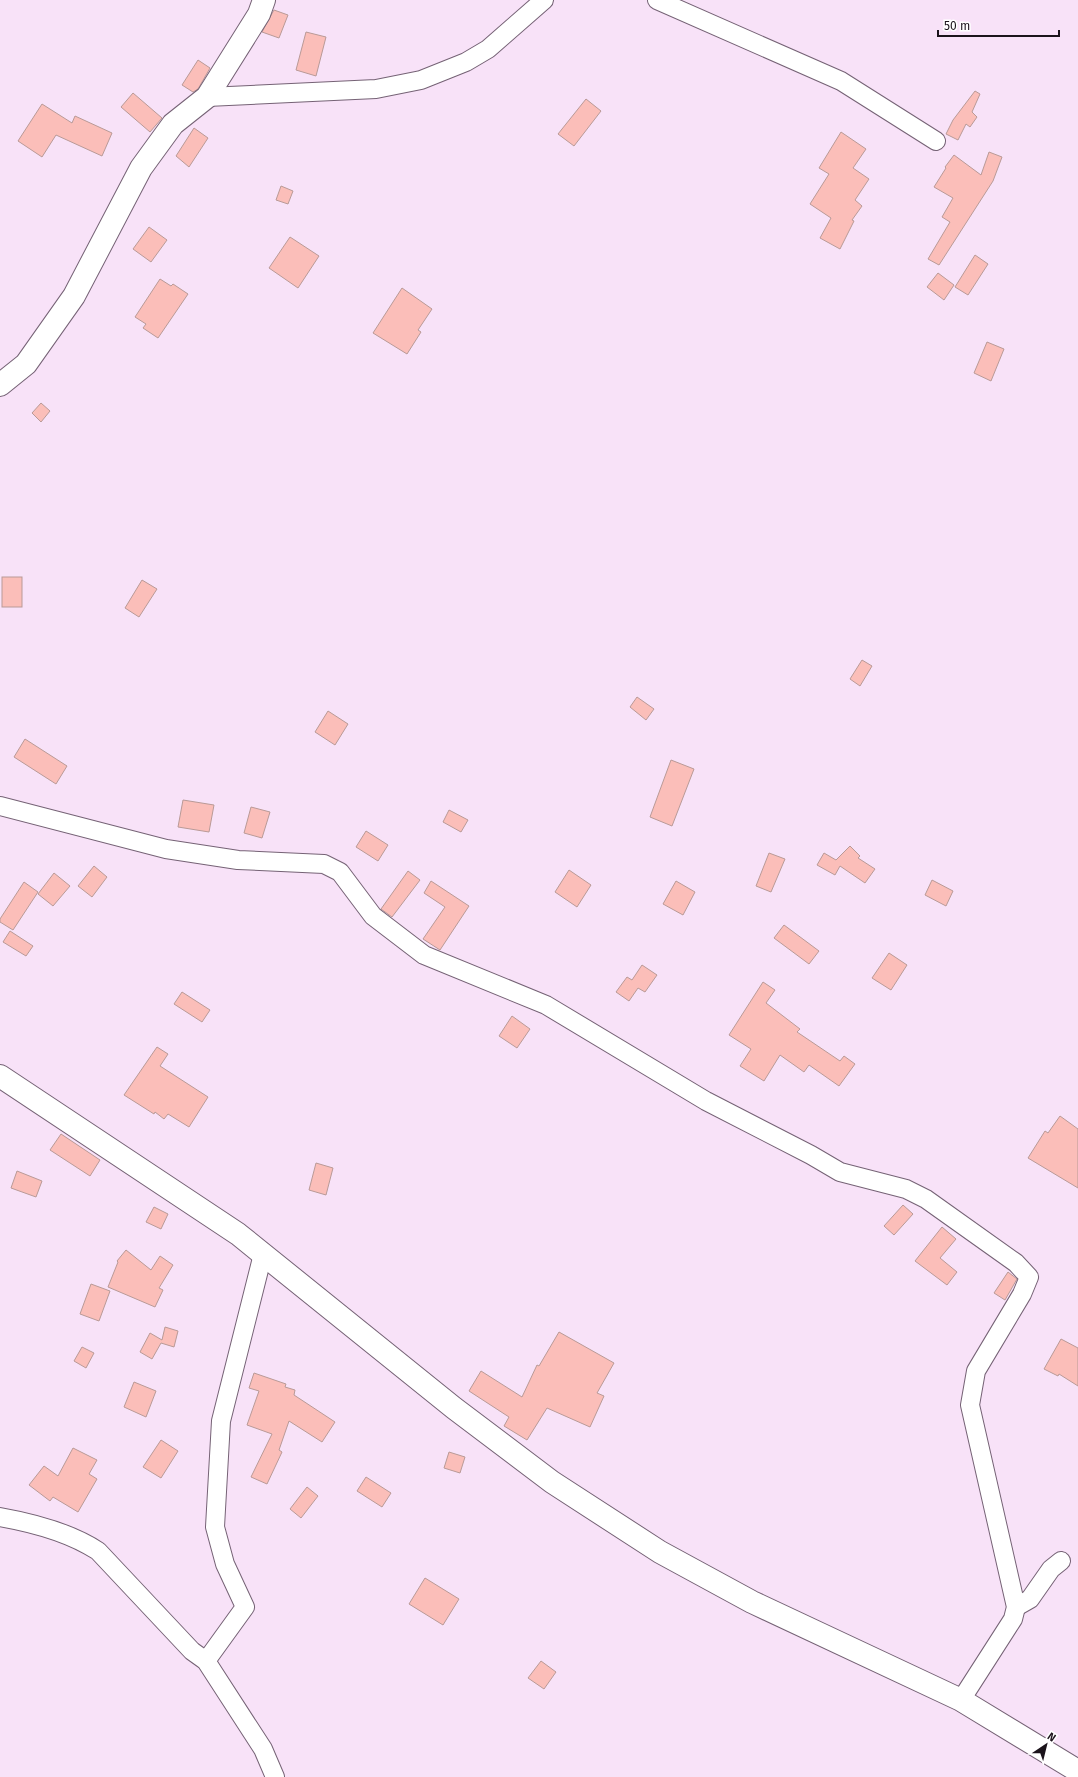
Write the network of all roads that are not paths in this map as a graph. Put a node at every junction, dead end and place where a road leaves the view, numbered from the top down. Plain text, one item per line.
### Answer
1 (264, 0) edge
2 (544, 0) edge
3 (657, 0) edge
4 (207, 97) junction
5 (936, 141) dead end
6 (0, 385) edge
7 (0, 806) edge
8 (0, 1076) edge
9 (263, 1254) junction
10 (0, 1517) edge
11 (1061, 1561) dead end
12 (1016, 1607) junction
13 (206, 1661) junction
14 (961, 1700) junction
15 (1078, 1770) edge
16 (275, 1777) edge

1 - 4 main road
2 - 4 street
3 - 5 street
4 - 6 main road
7 - 12 street
8 - 9 main road
9 - 13 street
9 - 14 main road
10 - 13 street
11 - 12 street
12 - 14 street
13 - 16 street
14 - 15 main road

